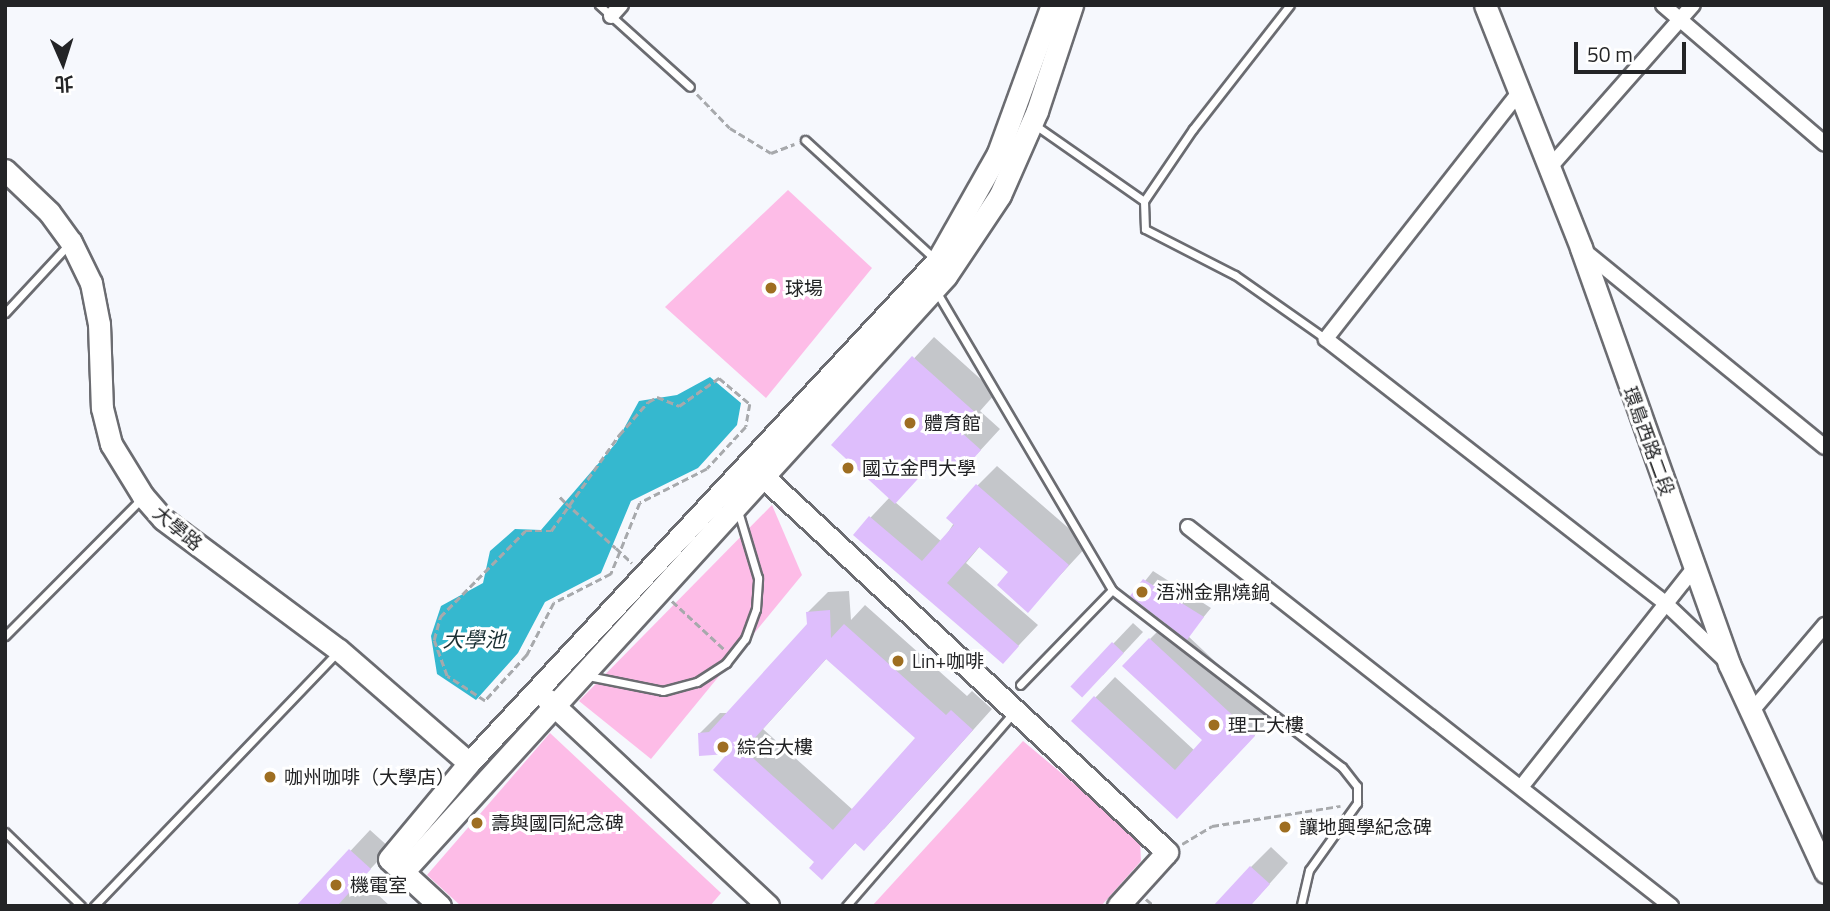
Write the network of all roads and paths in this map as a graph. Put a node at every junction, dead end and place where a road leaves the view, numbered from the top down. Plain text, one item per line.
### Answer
1 (599, 5) edge
2 (1052, 5) edge
3 (1072, 5) edge
4 (1290, 5) edge
5 (1485, 5) edge
6 (1663, 5) edge
7 (1693, 5) edge
8 (616, 10) edge
9 (1680, 20) junction
10 (690, 87) joint
11 (1517, 95) junction
12 (1032, 123) junction
13 (805, 140) joint
14 (1825, 144) edge
15 (1550, 167) junction
16 (5, 170) edge
17 (1144, 201) junction
18 (71, 242) junction
19 (1581, 248) junction
20 (937, 261) junction
21 (935, 290) junction
22 (5, 313) edge
23 (1326, 339) junction
24 (1825, 447) edge
25 (747, 462) junction
26 (764, 478) junction
27 (143, 496) junction
28 (560, 497) dead end
29 (737, 508) junction
30 (1188, 527) dead end
31 (616, 548) dead end
32 (621, 552) joint
33 (1694, 568) junction
34 (1112, 590) junction
35 (1663, 601) junction
36 (675, 603) dead end
37 (1825, 625) edge
38 (5, 636) edge
39 (723, 648) dead end
40 (340, 650) junction
41 (1729, 664) junction
42 (584, 675) junction
43 (1020, 685) dead end
44 (538, 690) junction
45 (555, 706) junction
46 (1015, 710) junction
47 (1750, 713) junction
48 (469, 763) junction
49 (1522, 786) junction
50 (1357, 803) junction
51 (5, 832) edge
52 (1167, 852) junction
53 (396, 866) junction
54 (1825, 872) edge
55 (81, 906) edge
56 (94, 906) edge
57 (440, 906) edge
58 (768, 906) edge
59 (846, 906) edge
60 (1118, 906) edge
61 (1301, 906) edge
62 (1671, 906) edge

1 - 8 lane
2 - 20 street
3 - 12 street
4 - 17 lane
5 - 11 street, 環島西路二段
6 - 9 street
7 - 9 street
8 - 10 lane
9 - 14 street
9 - 15 street
10 - 13 path
11 - 15 street, 環島西路二段
11 - 23 street
12 - 17 lane
12 - 21 street
13 - 20 lane
15 - 19 street, 環島西路二段
16 - 18 street, 大學路
17 - 23 lane
18 - 22 lane
18 - 27 street, 大學路
19 - 24 street
19 - 33 street, 環島西路二段
20 - 25 street
21 - 26 street
21 - 34 lane
23 - 35 street
25 - 26 street
25 - 44 street
26 - 29 street
26 - 46 street
27 - 38 lane
27 - 40 street, 大學路
28 - 31 path, bridge
29 - 42 street
29 - 42 lane
30 - 49 street
32 - 32 path
33 - 35 street
33 - 41 street, 環島西路二段
34 - 43 lane
34 - 50 lane
35 - 41 street
35 - 49 street
36 - 39 path
37 - 47 street
40 - 48 street, 大學路
40 - 56 lane
41 - 47 street, 環島西路二段
42 - 45 street
44 - 45 street
44 - 48 street
45 - 53 street
45 - 58 street
46 - 52 street
46 - 59 lane
47 - 54 street, 環島西路二段
48 - 53 street
49 - 62 street
50 - 52 path
50 - 61 lane
51 - 55 lane
52 - 60 street
53 - 57 street

